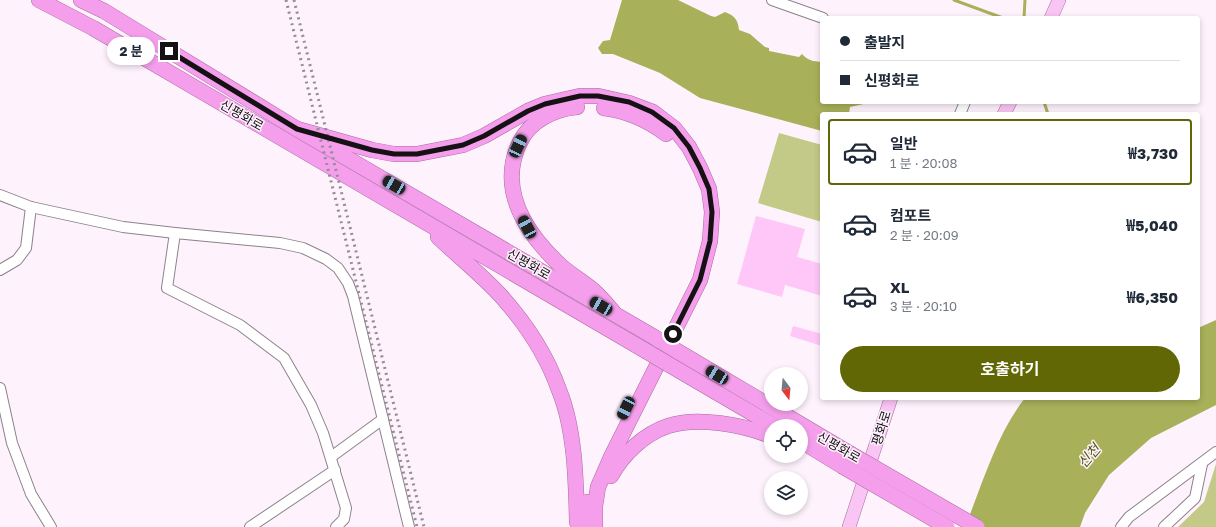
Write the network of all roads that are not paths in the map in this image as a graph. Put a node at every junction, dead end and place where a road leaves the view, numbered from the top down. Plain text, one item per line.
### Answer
1 (39, 0) edge
2 (82, 0) edge
3 (772, 0) edge
4 (1059, 0) edge
5 (1052, 16) edge
6 (820, 17) edge
7 (297, 129) junction
8 (0, 195) edge
9 (31, 207) junction
10 (402, 209) junction
11 (175, 233) junction
12 (0, 270) edge
13 (615, 314) junction
14 (0, 388) edge
15 (890, 400) edge
16 (383, 419) junction
17 (764, 420) edge
18 (764, 434) edge
19 (808, 445) edge
20 (808, 449) edge
21 (1216, 452) edge
22 (331, 456) junction
23 (840, 459) junction
24 (1202, 464) junction
25 (335, 470) junction
26 (591, 526) edge
27 (51, 527) edge
28 (250, 527) edge
29 (336, 527) edge
30 (409, 527) edge
31 (578, 527) edge
32 (849, 527) edge
33 (947, 527) edge
34 (976, 527) edge
35 (1121, 527) edge
36 (1164, 527) edge

1 - 10 highway, 신평화로
2 - 7 highway, 신평화로
3 - 6 street
4 - 5 main road
7 - 13 highway, 신평화로
7 - 26 highway
8 - 9 street
9 - 11 street
9 - 12 street
10 - 17 highway, 신평화로, bridge
10 - 31 highway
11 - 16 street
11 - 22 street
13 - 23 highway, 신평화로, bridge
13 - 26 highway
14 - 27 street
15 - 32 main road, 평화로
16 - 22 street
16 - 30 street
18 - 26 highway
19 - 23 highway, 신평화로
20 - 23 highway
21 - 24 street
22 - 25 street
23 - 33 highway, 신평화로, bridge
23 - 34 highway, 신평화로, bridge
24 - 35 street
24 - 36 street
25 - 28 street
25 - 29 street

